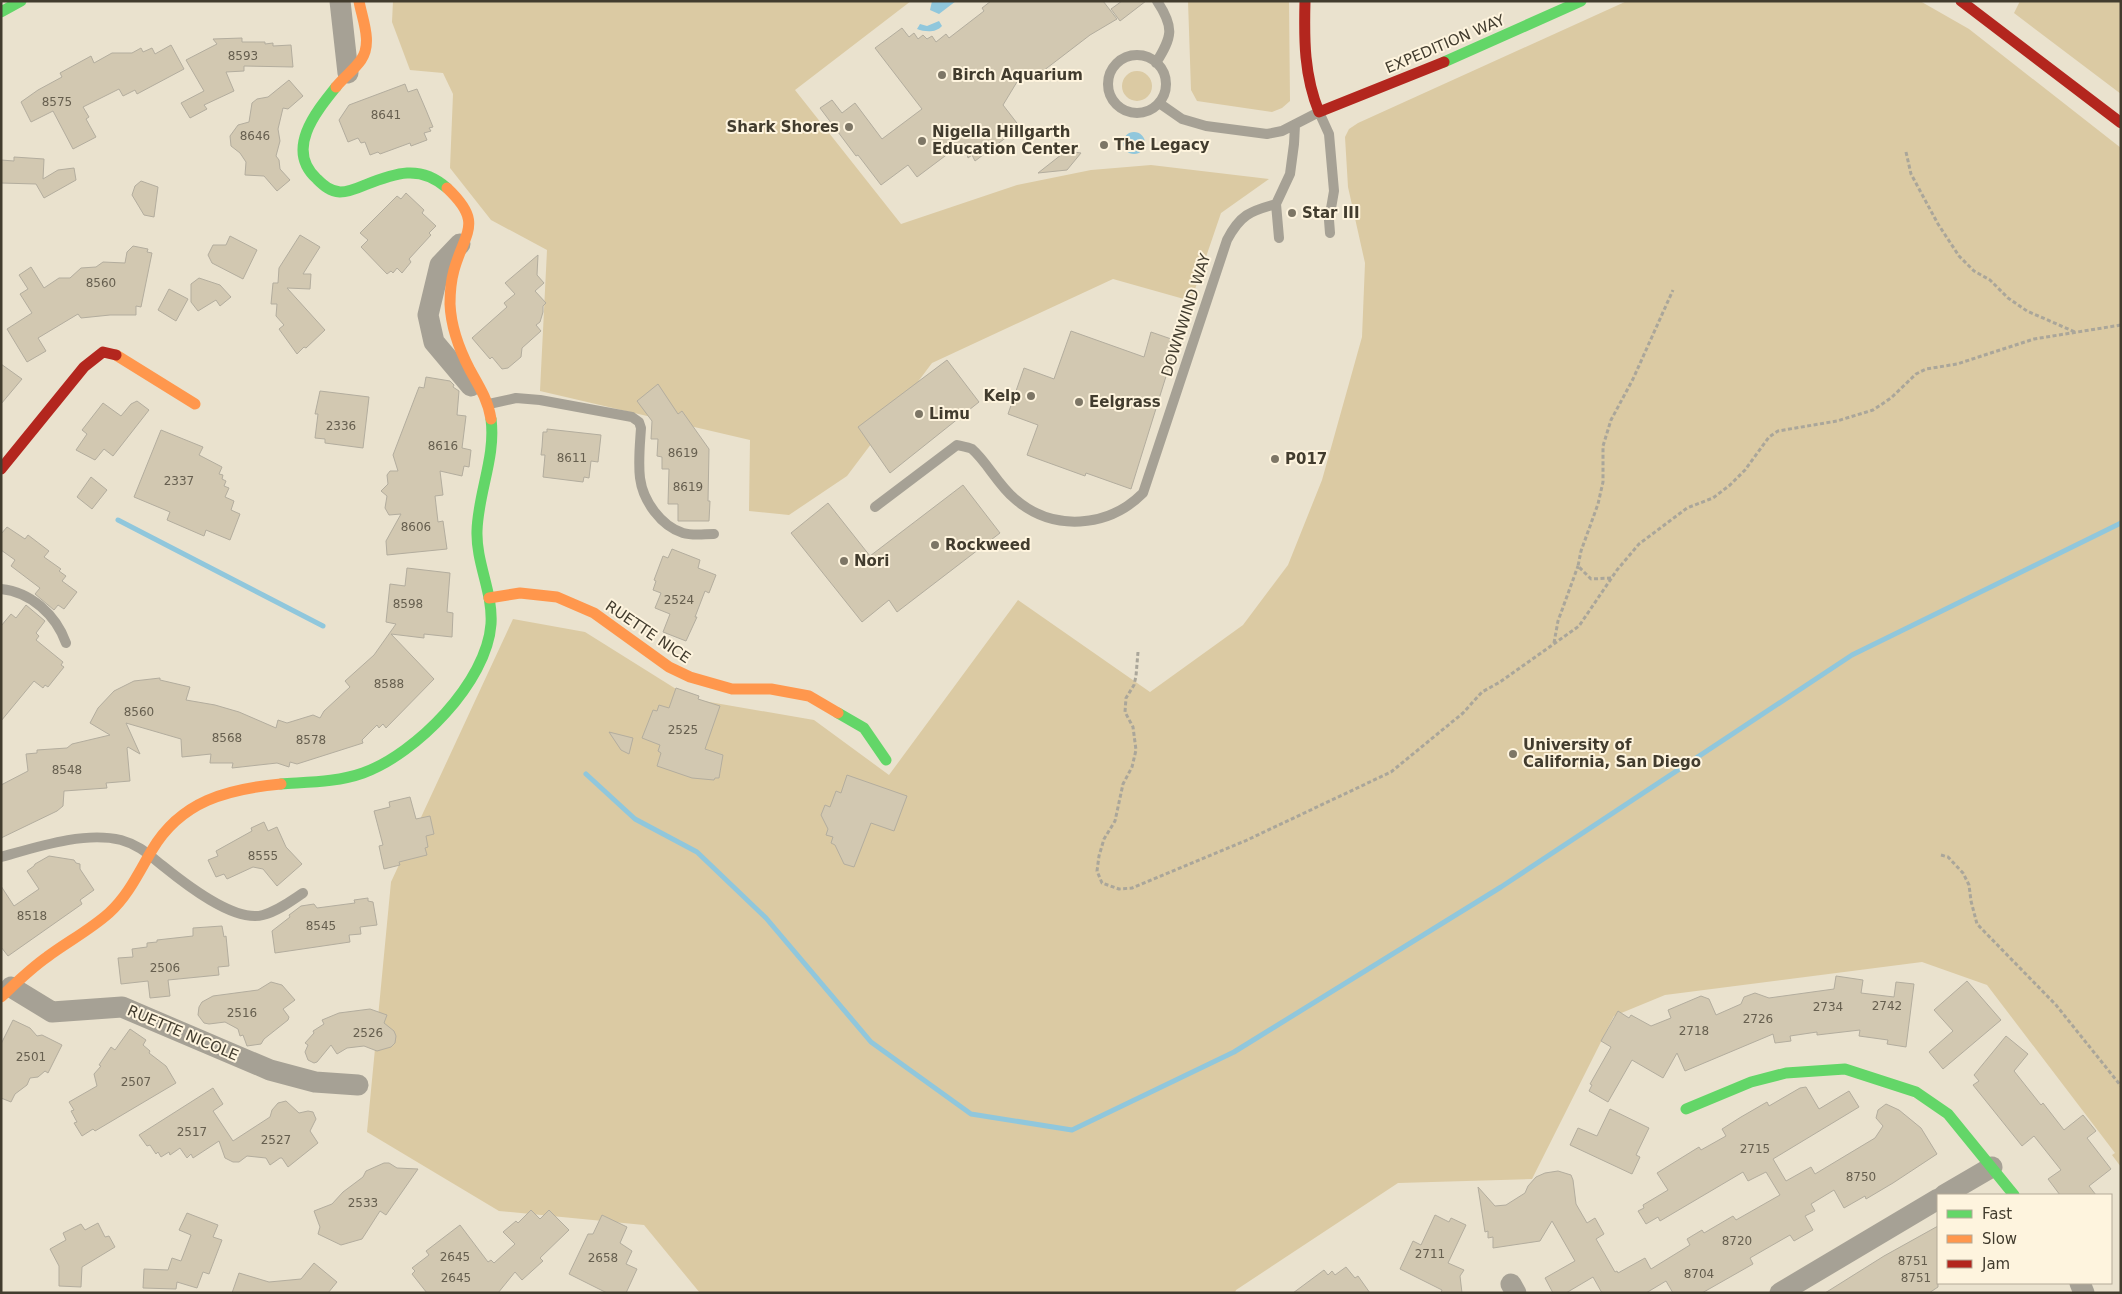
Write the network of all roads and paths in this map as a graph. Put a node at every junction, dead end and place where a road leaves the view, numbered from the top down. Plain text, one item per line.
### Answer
1 (21, 1) edge
2 (340, 1) edge
3 (359, 1) edge
4 (1157, 1) edge
5 (1305, 1) edge
6 (1581, 1) edge
7 (1962, 1) edge
8 (1, 12) edge
9 (352, 24) junction
10 (1156, 63) junction
11 (348, 73) joint
12 (1160, 103) junction
13 (1319, 112) junction
14 (2121, 124) edge
15 (1295, 125) junction
16 (1906, 152) dead end
17 (1276, 204) junction
18 (1330, 233) dead end
19 (468, 235) joint
20 (1279, 238) dead end
21 (1672, 290) dead end
22 (2121, 325) edge
23 (2076, 332) junction
24 (195, 404) dead end
25 (488, 405) junction
26 (1, 469) edge
27 (874, 507) dead end
28 (714, 534) dead end
29 (1578, 566) junction
30 (1612, 578) junction
31 (1, 589) edge
32 (489, 598) junction
33 (66, 643) dead end
34 (1554, 644) junction
35 (1138, 652) dead end
36 (886, 760) dead end
37 (149, 855) junction
38 (1941, 855) dead end
39 (1, 857) edge
40 (303, 893) dead end
41 (6, 992) edge
42 (358, 1085) dead end
43 (2121, 1086) edge
44 (1686, 1109) dead end
45 (1992, 1167) junction
46 (1946, 1194) edge
47 (2013, 1194) edge
48 (1937, 1200) edge
49 (1780, 1293) edge

1 - 8 street
2 - 9 street
3 - 9 street
4 - 10 lane
5 - 13 street
6 - 13 street, EXPEDITION WAY
7 - 14 street
9 - 11 street
10 - 12 lane
10 - 12 lane
11 - 19 street
12 - 15 lane
13 - 15 lane
13 - 18 lane
15 - 17 lane
16 - 23 path
17 - 20 lane
17 - 27 lane, DOWNWIND WAY
19 - 25 street
21 - 29 path
22 - 23 path
23 - 30 path
24 - 26 street
25 - 28 lane
25 - 32 street
29 - 30 path
29 - 34 path
30 - 34 path
31 - 33 lane
32 - 36 street, RUETTE NICE
32 - 37 street
34 - 35 path
37 - 39 lane
37 - 40 lane
37 - 41 street
38 - 43 path
41 - 42 street, RUETTE NICOLE
44 - 45 street
45 - 46 street
45 - 47 street
48 - 49 street

